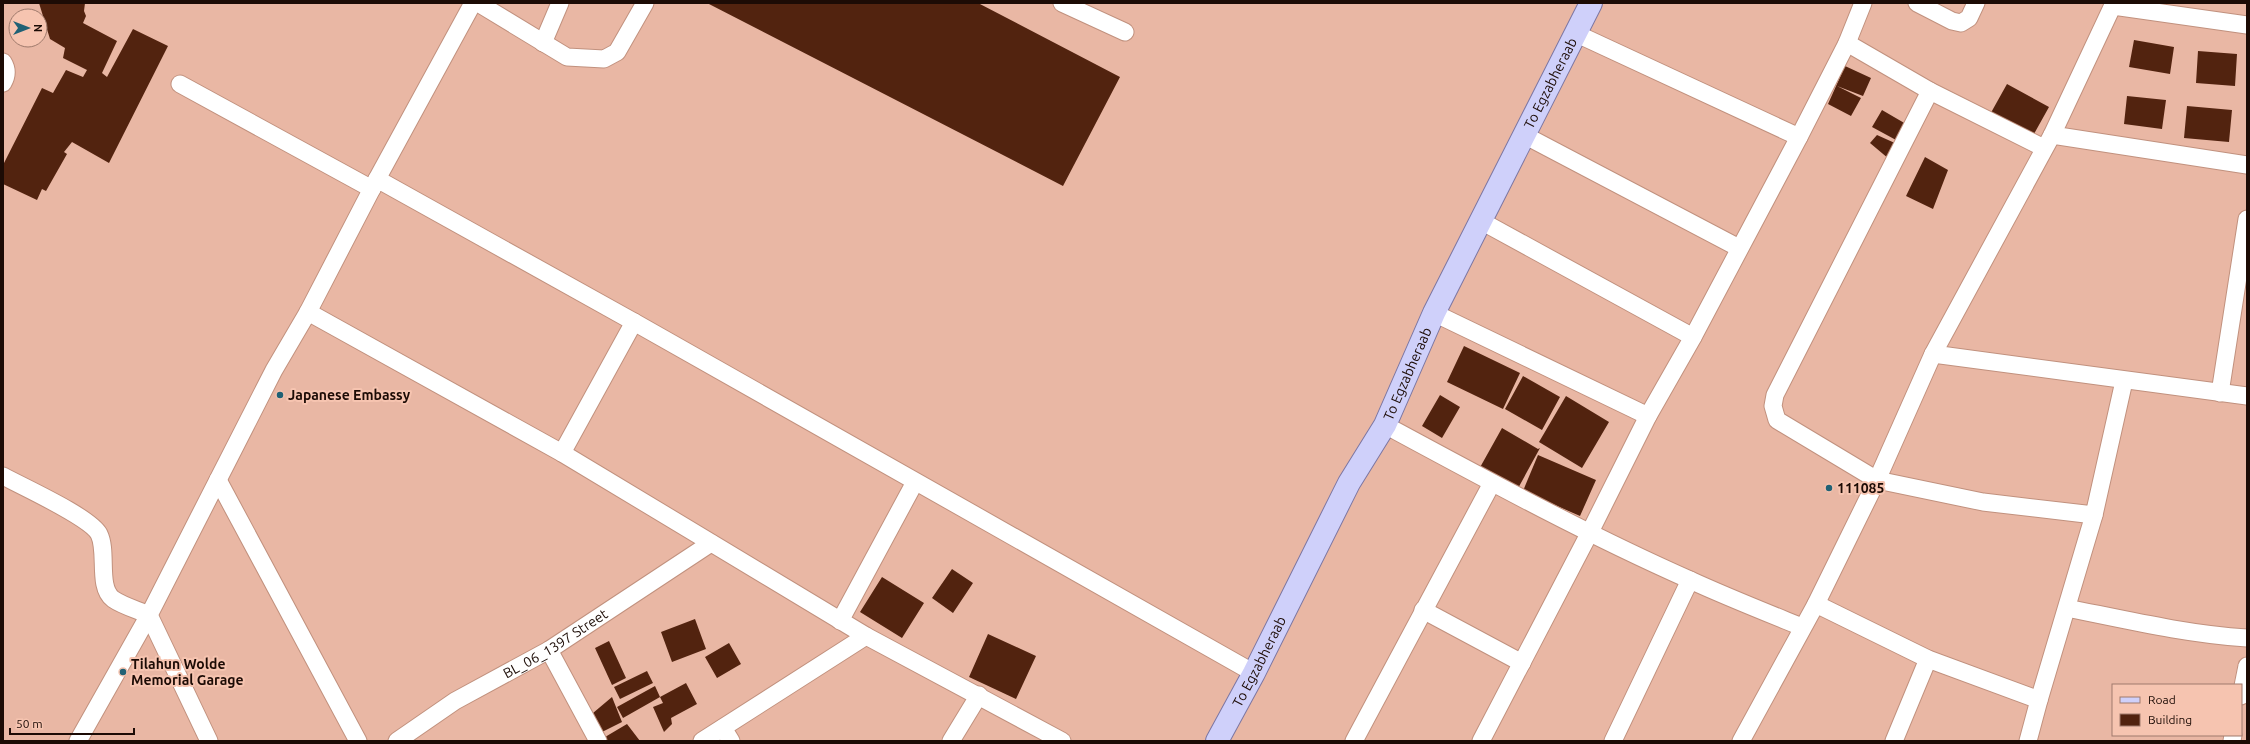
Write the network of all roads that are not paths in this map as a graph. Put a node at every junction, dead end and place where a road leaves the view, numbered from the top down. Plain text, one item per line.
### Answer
1 (473, 3) edge
2 (478, 3) edge
3 (560, 3) edge
4 (645, 3) edge
5 (1062, 3) edge
6 (1591, 3) edge
7 (1863, 3) edge
8 (1917, 3) edge
9 (1976, 3) edge
10 (2113, 4) edge
11 (2247, 25) edge
12 (1125, 32) dead end
13 (1577, 34) junction
14 (543, 42) junction
15 (1846, 43) junction
16 (3, 62) edge
17 (3, 84) edge
18 (180, 84) dead end
19 (1930, 91) junction
20 (1524, 135) junction
21 (1799, 137) junction
22 (2048, 141) junction
23 (2247, 165) edge
24 (374, 184) junction
25 (2247, 219) edge
26 (1481, 221) junction
27 (1740, 248) junction
28 (308, 312) junction
29 (1434, 313) junction
30 (634, 322) junction
31 (1693, 337) junction
32 (1934, 354) junction
33 (2124, 381) junction
34 (2220, 394) junction
35 (2247, 396) edge
36 (1648, 416) junction
37 (1384, 425) junction
38 (562, 453) junction
39 (3, 476) edge
40 (218, 480) junction
41 (1877, 480) junction
42 (915, 482) junction
43 (1492, 483) junction
44 (2094, 516) junction
45 (1590, 532) junction
46 (711, 543) junction
47 (1690, 580) junction
48 (1816, 604) junction
49 (2068, 608) junction
50 (1423, 610) junction
51 (149, 615) junction
52 (840, 621) junction
53 (1802, 627) junction
54 (866, 636) junction
55 (2247, 638) edge
56 (549, 650) junction
57 (1928, 658) junction
58 (1522, 663) junction
59 (2247, 666) edge
60 (1254, 673) junction
61 (2242, 691) edge
62 (979, 695) junction
63 (2039, 700) junction
64 (727, 735) edge
65 (1039, 736) edge
66 (78, 741) edge
67 (209, 741) edge
68 (358, 741) edge
69 (397, 741) edge
70 (598, 741) edge
71 (702, 741) edge
72 (950, 741) edge
73 (1062, 741) edge
74 (1216, 741) edge
75 (1354, 741) edge
76 (1480, 741) edge
77 (1614, 741) edge
78 (1741, 741) edge
79 (1894, 741) edge
80 (2028, 741) edge

1 - 24 street
2 - 14 street
3 - 14 street
4 - 14 street
5 - 12 street
6 - 13 main road, To Egzabheraab
7 - 15 street
8 - 9 street
10 - 11 street
10 - 22 street
13 - 20 main road, To Egzabheraab
13 - 21 street
15 - 19 street
15 - 21 street
16 - 17 street
18 - 24 street
19 - 22 street
19 - 41 street
20 - 26 main road, To Egzabheraab
20 - 27 street
21 - 27 street
22 - 23 street
22 - 32 street
24 - 28 street
24 - 30 street
25 - 34 street
26 - 29 main road, To Egzabheraab
26 - 31 street
27 - 31 street
28 - 38 street
28 - 40 street
29 - 36 street
29 - 37 main road, To Egzabheraab
30 - 38 street
30 - 42 street
31 - 36 street
32 - 33 street
32 - 41 street
33 - 34 street
33 - 44 street
34 - 35 street
36 - 45 street
37 - 43 street
37 - 60 main road, To Egzabheraab
38 - 46 street
39 - 51 street
40 - 51 street
40 - 68 street
41 - 44 street
41 - 48 street
42 - 52 street
42 - 60 street
43 - 45 street
43 - 50 street
44 - 49 street
45 - 47 street
45 - 58 street
46 - 52 street
46 - 56 street, BL_06_1397 Street
47 - 53 street
47 - 77 street
48 - 53 street
48 - 57 street
49 - 55 street
49 - 63 street
50 - 58 street
50 - 75 street
51 - 66 street
51 - 67 street
52 - 54 street
53 - 78 street
54 - 62 street
54 - 64 street
56 - 69 street, BL_06_1397 Street
56 - 70 street
57 - 63 street
57 - 79 street
58 - 76 street
59 - 61 street
60 - 74 main road, To Egzabheraab
62 - 65 street
62 - 72 street
63 - 80 street
64 - 71 street
65 - 73 street

